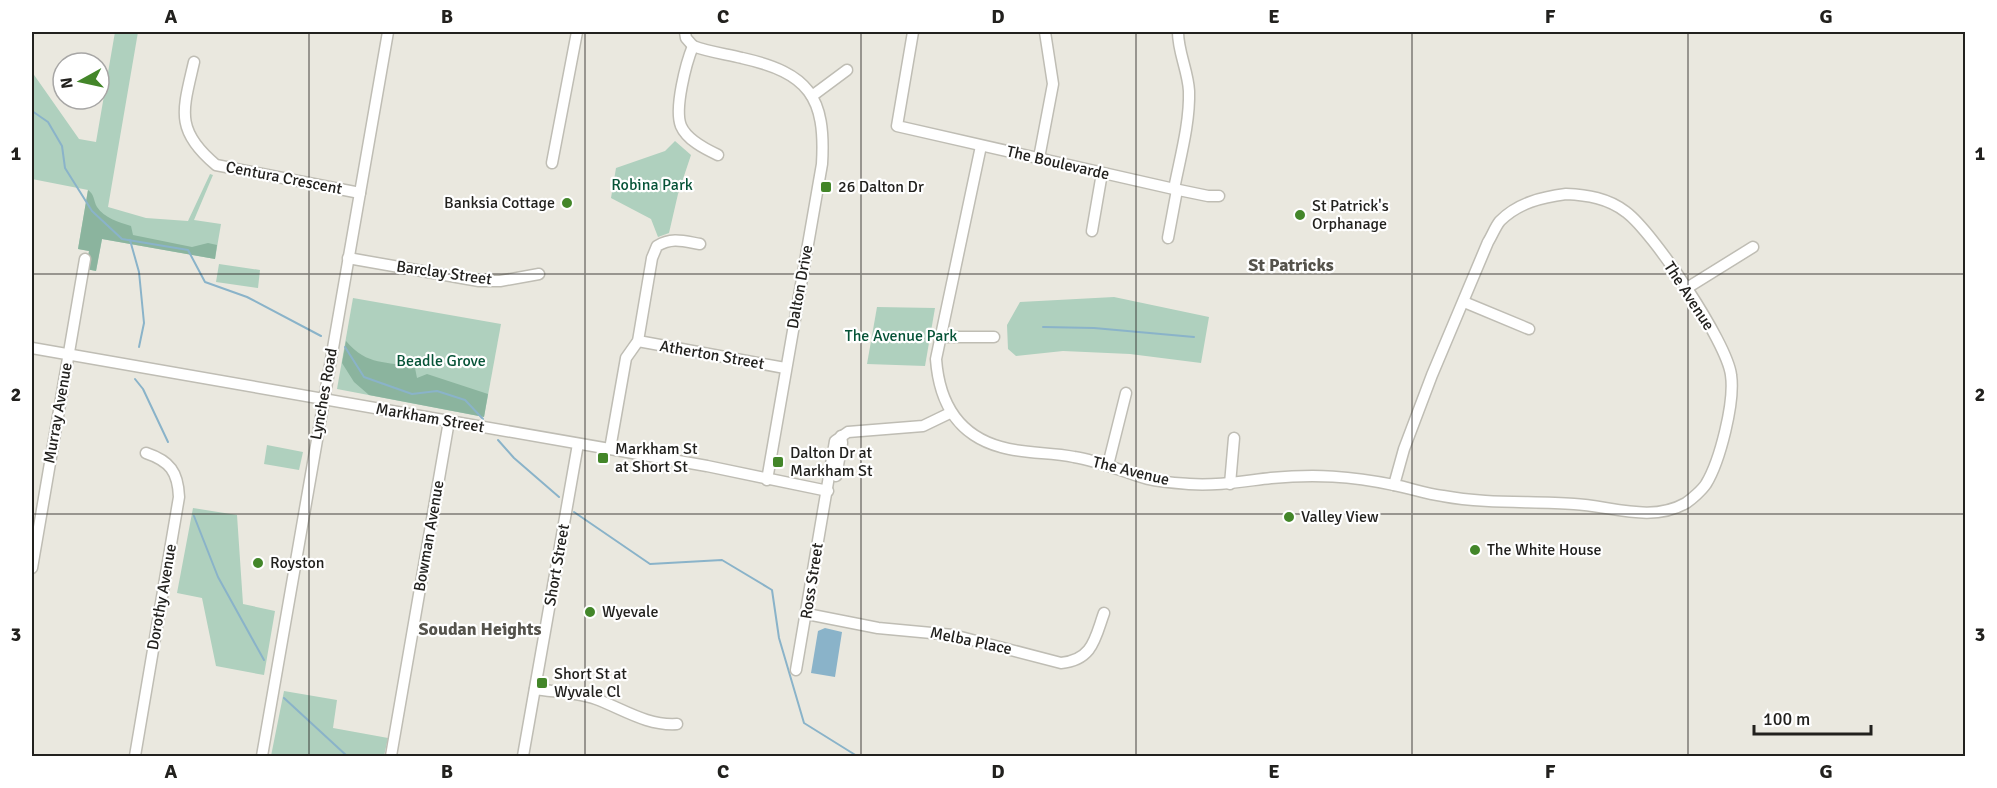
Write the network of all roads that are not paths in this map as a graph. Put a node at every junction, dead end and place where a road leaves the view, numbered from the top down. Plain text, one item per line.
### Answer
1 (388, 32) edge
2 (577, 32) edge
3 (685, 32) edge
4 (913, 32) edge
5 (1045, 32) edge
6 (1178, 32) edge
7 (693, 46) junction
8 (194, 62) dead end
9 (847, 70) dead end
10 (812, 96) junction
11 (981, 146) junction
12 (718, 155) dead end
13 (1039, 158) junction
14 (552, 163) dead end
15 (1102, 173) junction
16 (1175, 189) junction
17 (360, 192) junction
18 (1219, 196) dead end
19 (1092, 231) dead end
20 (1168, 238) dead end
21 (700, 244) dead end
22 (1753, 247) dead end
23 (348, 258) junction
24 (85, 259) dead end
25 (539, 274) dead end
26 (1687, 288) junction
27 (1464, 302) junction
28 (1529, 329) dead end
29 (939, 337) junction
30 (994, 337) dead end
31 (638, 341) junction
32 (32, 348) edge
33 (69, 354) junction
34 (785, 369) junction
35 (1126, 393) dead end
36 (323, 399) junction
37 (950, 413) junction
38 (449, 422) junction
39 (1234, 438) dead end
40 (578, 444) junction
41 (610, 449) junction
42 (146, 453) dead end
43 (1108, 465) junction
44 (767, 480) junction
45 (1230, 483) junction
46 (1394, 485) junction
47 (828, 491) junction
48 (32, 568) edge
49 (1104, 612) dead end
50 (807, 614) junction
51 (796, 670) dead end
52 (535, 689) junction
53 (676, 724) dead end
54 (135, 756) edge
55 (262, 756) edge
56 (391, 756) edge
57 (523, 756) edge

1 - 17 street, Lynches Road
2 - 14 street
3 - 7 street
4 - 11 street, The Boulevarde
5 - 13 street
6 - 16 street
7 - 10 street, Dalton Drive
7 - 12 street
8 - 17 street, Centura Crescent
9 - 10 street
10 - 34 street, Dalton Drive
11 - 13 street, The Boulevarde
11 - 29 street, The Avenue
13 - 15 street, The Boulevarde
15 - 16 street, The Boulevarde
15 - 19 street
16 - 18 street, The Boulevarde
16 - 20 street
17 - 23 street, Lynches Road
21 - 31 street
22 - 26 street
23 - 25 street, Barclay Street
23 - 36 street, Lynches Road
24 - 33 street, Murray Avenue
26 - 27 street, The Avenue
26 - 46 street, The Avenue
27 - 28 street
27 - 46 street, The Avenue
29 - 30 street
29 - 37 street, The Avenue
31 - 34 street, Atherton Street
31 - 41 street
32 - 33 street, Markham Street
33 - 36 street, Markham Street
33 - 48 street, Murray Avenue
34 - 44 street, Dalton Drive
35 - 43 street
36 - 38 street, Markham Street
36 - 55 street, Lynches Road
37 - 43 street, The Avenue
37 - 47 street, Ross Street
38 - 40 street, Markham Street
38 - 56 street, Bowman Avenue
39 - 45 street
40 - 41 street, Markham Street
40 - 52 street, Short Street
41 - 44 street, Markham Street
42 - 54 street, Dorothy Avenue
43 - 45 street, The Avenue
44 - 47 street, Markham Street
45 - 46 street, The Avenue
47 - 50 street, Ross Street
49 - 50 street, Melba Place
50 - 51 street, Ross Street
52 - 53 street
52 - 57 street, Short Street

